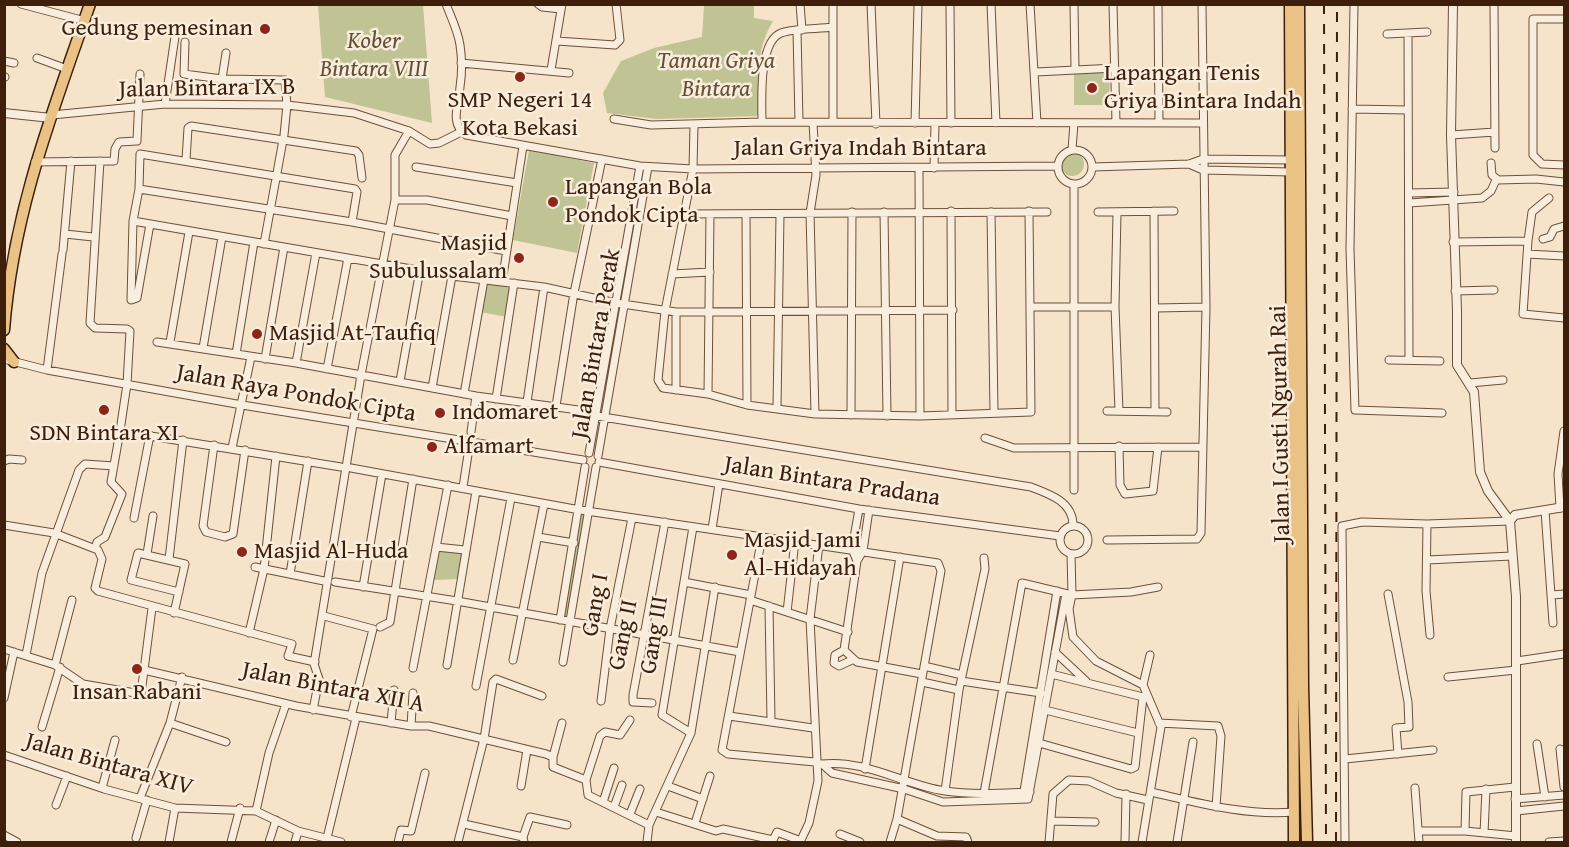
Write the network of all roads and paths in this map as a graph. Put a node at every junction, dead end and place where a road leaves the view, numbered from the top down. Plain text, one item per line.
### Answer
1 (21, 4) edge
2 (90, 4) edge
3 (446, 4) edge
4 (538, 4) edge
5 (616, 4) edge
6 (800, 4) edge
7 (833, 4) edge
8 (871, 4) edge
9 (918, 4) edge
10 (950, 4) edge
11 (991, 4) edge
12 (1030, 4) edge
13 (1074, 4) edge
14 (1113, 4) edge
15 (1158, 4) edge
16 (1202, 4) edge
17 (1290, 4) edge
18 (1299, 4) edge
19 (1354, 4) edge
20 (1453, 4) edge
21 (1494, 4) edge
22 (562, 7) edge
23 (1564, 19) edge
24 (85, 21) junction
25 (832, 27) junction
26 (176, 30) dead end
27 (800, 31) junction
28 (1427, 32) dead end
29 (1408, 33) junction
30 (1387, 34) dead end
31 (556, 41) junction
32 (185, 42) dead end
33 (226, 53) dead end
34 (37, 58) dead end
35 (4, 61) edge
36 (14, 63) dead end
37 (461, 63) junction
38 (1115, 68) junction
39 (67, 69) junction
40 (551, 70) junction
41 (1075, 70) junction
42 (1036, 72) junction
43 (569, 73) dead end
44 (140, 74) dead end
45 (1295, 77) junction
46 (222, 79) junction
47 (165, 104) junction
48 (287, 105) junction
49 (141, 106) junction
50 (1352, 109) junction
51 (1408, 110) junction
52 (4, 113) edge
53 (51, 117) junction
54 (614, 119) dead end
55 (762, 122) junction
56 (799, 122) junction
57 (833, 122) junction
58 (813, 123) junction
59 (915, 123) junction
60 (935, 123) junction
61 (951, 123) junction
62 (996, 123) junction
63 (1037, 123) junction
64 (1074, 123) junction
65 (1116, 123) junction
66 (1159, 123) junction
67 (1203, 123) junction
68 (876, 124) junction
69 (694, 125) junction
70 (409, 131) junction
71 (461, 132) junction
72 (1495, 132) junction
73 (1451, 135) junction
74 (284, 137) junction
75 (523, 146) junction
76 (1495, 148) dead end
77 (1072, 150) junction
78 (602, 159) junction
79 (1203, 159) junction
80 (1291, 159) junction
81 (186, 160) junction
82 (1259, 160) junction
83 (71, 161) junction
84 (100, 161) junction
85 (35, 162) junction
86 (1491, 163) dead end
87 (1190, 164) junction
88 (1564, 165) edge
89 (1057, 166) junction
90 (416, 167) dead end
91 (644, 167) junction
92 (1092, 167) junction
93 (816, 168) junction
94 (919, 168) junction
95 (934, 168) junction
96 (693, 169) junction
97 (1203, 170) junction
98 (1259, 172) junction
99 (1290, 172) junction
100 (277, 177) junction
101 (362, 178) dead end
102 (1496, 180) junction
103 (1564, 182) edge
104 (517, 183) junction
105 (1074, 184) junction
106 (139, 189) junction
107 (1409, 193) junction
108 (1454, 196) junction
109 (1549, 198) dead end
110 (395, 200) junction
111 (1409, 203) junction
112 (270, 210) junction
113 (951, 211) junction
114 (1029, 211) junction
115 (1154, 211) junction
116 (1174, 211) dead end
117 (852, 212) junction
118 (884, 212) junction
119 (919, 212) junction
120 (992, 212) junction
121 (1047, 212) dead end
122 (1098, 212) dead end
123 (810, 213) junction
124 (1117, 213) junction
125 (684, 214) junction
126 (710, 214) junction
127 (746, 214) junction
128 (780, 214) junction
129 (512, 216) junction
130 (133, 221) junction
131 (352, 222) junction
132 (150, 224) junction
133 (1564, 226) edge
134 (390, 230) junction
135 (189, 232) junction
136 (65, 234) junction
137 (93, 237) junction
138 (222, 237) junction
139 (1543, 239) dead end
140 (254, 242) junction
141 (1453, 242) junction
142 (1528, 242) junction
143 (264, 244) junction
144 (284, 247) junction
145 (506, 251) junction
146 (1295, 252) junction
147 (316, 253) junction
148 (1527, 254) junction
149 (1564, 256) edge
150 (348, 258) junction
151 (384, 264) junction
152 (420, 270) junction
153 (710, 272) junction
154 (672, 274) junction
155 (452, 276) junction
156 (484, 280) junction
157 (502, 282) junction
158 (514, 283) junction
159 (544, 287) junction
160 (1494, 290) dead end
161 (1455, 291) junction
162 (6, 293) edge
163 (574, 293) junction
164 (620, 304) junction
165 (1073, 306) junction
166 (1030, 307) junction
167 (1115, 307) junction
168 (1206, 307) junction
169 (1156, 308) junction
170 (919, 309) junction
171 (883, 310) junction
172 (952, 310) junction
173 (665, 311) junction
174 (850, 311) junction
175 (676, 312) junction
176 (709, 312) junction
177 (813, 312) junction
178 (747, 313) junction
179 (777, 313) junction
180 (1564, 318) edge
181 (4, 330) edge
182 (157, 342) dead end
183 (170, 342) junction
184 (203, 348) junction
185 (4, 349) edge
186 (236, 354) junction
187 (251, 357) junction
188 (266, 359) junction
189 (1389, 360) dead end
190 (1409, 360) junction
191 (9, 361) edge
192 (1440, 361) dead end
193 (297, 363) junction
194 (327, 369) junction
195 (47, 370) junction
196 (361, 375) junction
197 (1503, 380) dead end
198 (399, 381) junction
199 (1470, 383) junction
200 (127, 384) junction
201 (432, 388) junction
202 (676, 390) junction
203 (464, 394) junction
204 (708, 394) junction
205 (477, 396) junction
206 (496, 399) junction
207 (527, 402) junction
208 (242, 405) junction
209 (747, 405) junction
210 (556, 406) junction
211 (777, 409) junction
212 (1107, 411) dead end
213 (1119, 411) junction
214 (1155, 411) junction
215 (994, 412) junction
216 (1167, 412) dead end
217 (1442, 413) dead end
218 (815, 414) junction
219 (952, 414) junction
220 (598, 415) junction
221 (851, 415) junction
222 (886, 416) junction
223 (920, 416) junction
224 (355, 424) junction
225 (120, 431) junction
226 (1564, 431) edge
227 (471, 432) dead end
228 (150, 435) junction
229 (985, 438) dead end
230 (183, 440) junction
231 (214, 445) junction
232 (1074, 446) junction
233 (1119, 446) junction
234 (1158, 447) junction
235 (1201, 447) junction
236 (232, 448) junction
237 (469, 448) dead end
238 (245, 450) junction
239 (589, 453) junction
240 (276, 456) junction
241 (22, 460) dead end
242 (4, 461) edge
243 (308, 461) junction
244 (597, 462) junction
245 (584, 464) junction
246 (114, 466) junction
247 (341, 467) dead end
248 (351, 468) dead end
249 (382, 474) junction
250 (413, 479) junction
251 (719, 484) junction
252 (448, 485) junction
253 (463, 487) junction
254 (1074, 490) dead end
255 (476, 491) junction
256 (511, 498) junction
257 (544, 504) junction
258 (1298, 506) junction
259 (1562, 508) edge
260 (859, 509) junction
261 (580, 510) junction
262 (869, 510) junction
263 (1545, 511) junction
264 (590, 512) junction
265 (153, 516) dead end
266 (134, 518) dead end
267 (632, 518) junction
268 (1510, 521) junction
269 (665, 522) junction
270 (1427, 524) junction
271 (4, 525) edge
272 (1073, 525) junction
273 (693, 527) junction
274 (712, 529) junction
275 (54, 533) junction
276 (1060, 536) junction
277 (538, 537) junction
278 (762, 537) junction
279 (1107, 540) dead end
280 (795, 541) junction
281 (574, 543) junction
282 (819, 545) junction
283 (436, 547) junction
284 (95, 549) junction
285 (852, 549) junction
286 (465, 550) junction
287 (863, 551) junction
288 (147, 554) junction
289 (1071, 554) junction
290 (900, 556) junction
291 (1512, 556) junction
292 (984, 558) dead end
293 (169, 559) junction
294 (1426, 560) junction
295 (857, 561) junction
296 (260, 568) junction
297 (290, 574) junction
298 (330, 581) junction
299 (684, 582) junction
300 (363, 587) junction
301 (715, 587) junction
302 (1158, 587) dead end
303 (1057, 591) junction
304 (178, 592) junction
305 (395, 592) junction
306 (1069, 594) junction
307 (1388, 594) dead end
308 (1564, 594) edge
309 (1552, 595) junction
310 (427, 597) junction
311 (750, 597) junction
312 (72, 600) dead end
313 (457, 601) junction
314 (769, 606) junction
315 (152, 608) junction
316 (491, 608) junction
317 (787, 612) junction
318 (174, 613) junction
319 (521, 613) junction
320 (324, 616) junction
321 (810, 619) junction
322 (560, 620) junction
323 (569, 622) junction
324 (1553, 623) dead end
325 (380, 627) dead end
326 (610, 629) junction
327 (848, 632) junction
328 (249, 633) junction
329 (1430, 635) dead end
330 (643, 636) junction
331 (674, 640) junction
332 (705, 646) junction
333 (4, 649) edge
334 (844, 650) junction
335 (14, 651) junction
336 (740, 652) junction
337 (1055, 652) junction
338 (1564, 654) edge
339 (26, 655) junction
340 (1150, 655) dead end
341 (513, 660) dead end
342 (852, 660) junction
343 (315, 662) junction
344 (563, 662) dead end
345 (447, 665) dead end
346 (1516, 665) junction
347 (57, 666) junction
348 (881, 666) junction
349 (413, 668) dead end
350 (144, 670) junction
351 (923, 674) junction
352 (1051, 674) junction
353 (182, 677) junction
354 (1448, 677) dead end
355 (961, 678) junction
356 (1088, 682) junction
357 (1143, 685) junction
358 (476, 686) dead end
359 (1002, 687) junction
360 (394, 690) dead end
361 (959, 690) junction
362 (413, 693) dead end
363 (1039, 693) junction
364 (1047, 694) junction
365 (542, 696) dead end
366 (4, 698) edge
367 (601, 701) dead end
368 (652, 703) dead end
369 (286, 704) junction
370 (313, 710) junction
371 (1045, 710) junction
372 (729, 716) junction
373 (354, 717) junction
374 (630, 720) dead end
375 (771, 720) junction
376 (170, 723) junction
377 (391, 723) junction
378 (562, 723) dead end
379 (1159, 723) junction
380 (411, 726) junction
381 (42, 727) dead end
382 (813, 728) junction
383 (691, 733) junction
384 (1138, 733) junction
385 (484, 739) junction
386 (116, 740) dead end
387 (226, 742) dead end
388 (1192, 742) dead end
389 (1039, 743) junction
390 (1537, 744) dead end
391 (1560, 749) dead end
392 (527, 750) junction
393 (1432, 750) dead end
394 (1398, 754) junction
395 (4, 756) edge
396 (553, 757) junction
397 (1345, 759) junction
398 (815, 762) junction
399 (614, 768) dead end
400 (865, 769) junction
401 (425, 773) dead end
402 (67, 776) junction
403 (710, 776) dead end
404 (586, 780) junction
405 (906, 780) junction
406 (622, 785) dead end
407 (521, 786) dead end
408 (668, 786) junction
409 (1515, 787) junction
410 (1564, 787) edge
411 (102, 788) junction
412 (1415, 788) dead end
413 (640, 789) dead end
414 (904, 789) junction
415 (1486, 789) junction
416 (945, 791) junction
417 (1151, 792) junction
418 (984, 793) junction
419 (1126, 794) junction
420 (1025, 795) junction
421 (1564, 795) edge
422 (1545, 797) junction
423 (144, 799) junction
424 (703, 799) junction
425 (1184, 799) junction
426 (1515, 799) junction
427 (1148, 800) junction
428 (603, 802) junction
429 (56, 805) dead end
430 (1564, 806) edge
431 (614, 807) junction
432 (1216, 807) junction
433 (175, 808) junction
434 (240, 808) junction
435 (256, 811) junction
436 (1516, 811) junction
437 (656, 812) junction
438 (1294, 813) junction
439 (630, 814) junction
440 (897, 819) junction
441 (276, 820) junction
442 (696, 820) dead end
443 (1051, 821) junction
444 (1095, 822) dead end
445 (464, 824) junction
446 (567, 825) dead end
447 (649, 825) junction
448 (298, 831) junction
449 (1418, 831) junction
450 (1466, 831) junction
451 (1484, 833) junction
452 (840, 834) dead end
453 (4, 835) edge
454 (136, 838) dead end
455 (327, 838) junction
456 (938, 839) edge
457 (1516, 839) edge
458 (524, 840) edge
459 (1564, 841) edge
460 (801, 842) edge
461 (18, 843) edge
462 (169, 843) edge
463 (231, 843) edge
464 (269, 843) edge
465 (295, 843) edge
466 (340, 843) edge
467 (398, 843) edge
468 (458, 843) edge
469 (646, 843) edge
470 (860, 843) edge
471 (890, 843) edge
472 (969, 843) edge
473 (1049, 843) edge
474 (1125, 843) edge
475 (1142, 843) edge
476 (1177, 843) edge
477 (1294, 843) edge
478 (1307, 843) edge
479 (1346, 843) edge
480 (1419, 843) edge
481 (1549, 843) edge

1 - 24 street
2 - 24 main road
3 - 37 street
4 - 22 street
5 - 31 street
6 - 27 street
7 - 25 street
8 - 68 street
9 - 59 street
10 - 61 street
11 - 62 street
12 - 42 street
13 - 41 street
14 - 38 street
15 - 66 street
16 - 67 street
17 - 45 main road, Jalan I Gusti Ngurah Rai
18 - 45 main road, Jalan I Gusti Ngurah Rai
19 - 50 street
20 - 73 street
21 - 72 street
22 - 31 street
23 - 88 street
24 - 39 main road
25 - 27 street
25 - 57 street
26 - 47 street
27 - 55 street
27 - 56 street
28 - 29 street
29 - 30 street
29 - 51 street
31 - 40 street
32 - 46 street
33 - 46 street
34 - 39 street
35 - 36 street
37 - 40 street
37 - 71 street
38 - 41 street
38 - 65 street
39 - 53 main road
40 - 43 street
41 - 42 street
42 - 63 street
44 - 49 street
45 - 80 main road, Jalan I Gusti Ngurah Rai
45 - 146 main road, Jalan I Gusti Ngurah Rai
46 - 48 street
47 - 48 street, Jalan Bintara IX B
47 - 49 street, Jalan Bintara IX B
48 - 70 street, Jalan Bintara IX B
48 - 74 street
49 - 53 street, Jalan Bintara IX B
49 - 84 street
50 - 51 street
50 - 217 street
51 - 107 street
52 - 53 street
53 - 85 main road
54 - 69 street
55 - 56 street
55 - 69 street
56 - 58 street
57 - 58 street
57 - 68 street
58 - 93 street
59 - 60 street
59 - 68 street
60 - 61 street
60 - 95 street
61 - 62 street
62 - 63 street
63 - 64 street
64 - 65 street
64 - 77 street
65 - 66 street
66 - 67 street
67 - 79 street
69 - 96 street
70 - 71 street, Jalan Bintara IX B
70 - 110 street
71 - 75 street, Jalan Griya Indah Bintara
72 - 73 street
72 - 76 street
73 - 108 street
74 - 81 street
74 - 100 street
74 - 101 street
75 - 78 street, Jalan Griya Indah Bintara
75 - 104 street
77 - 89 street
77 - 92 street
78 - 91 street, Jalan Griya Indah Bintara
78 - 163 street
79 - 82 street
79 - 87 street
79 - 97 street
80 - 82 street
80 - 99 main road, Jalan I Gusti Ngurah Rai
81 - 100 street
81 - 106 street
82 - 98 street
83 - 84 street
83 - 85 street
83 - 136 street
84 - 137 street
85 - 162 main road
86 - 102 street
87 - 92 street
87 - 97 street
89 - 95 street, Jalan Griya Indah Bintara
89 - 105 street
90 - 104 street
91 - 96 street, Jalan Griya Indah Bintara
91 - 164 street, Jalan Bintara Perak
92 - 105 street
93 - 94 street, Jalan Griya Indah Bintara
93 - 96 street, Jalan Griya Indah Bintara
93 - 123 street
94 - 95 street, Jalan Griya Indah Bintara
94 - 119 street
96 - 125 street
97 - 98 street
97 - 168 street
98 - 99 street
99 - 146 main road, Jalan I Gusti Ngurah Rai
100 - 112 street
100 - 131 street
102 - 103 street
102 - 108 street
104 - 129 street
105 - 165 street
106 - 112 street
106 - 130 street
107 - 108 street
107 - 111 street
108 - 111 street
108 - 141 street
109 - 142 street
110 - 129 street
110 - 134 street
111 - 190 street
112 - 131 street
112 - 143 street
113 - 119 street
113 - 120 street
113 - 172 street
114 - 120 street
114 - 121 street
114 - 166 street
115 - 116 street
115 - 124 street
115 - 169 street
117 - 118 street
117 - 123 street
117 - 174 street
118 - 119 street
118 - 171 street
119 - 170 street
120 - 215 street
122 - 124 street
123 - 128 street
123 - 177 street
124 - 167 street
125 - 126 street
125 - 154 street
126 - 127 street
126 - 153 street
127 - 128 street
127 - 178 street
128 - 179 street
129 - 145 street
130 - 132 street
130 - 132 street
131 - 134 street
132 - 135 street
133 - 139 street
134 - 145 street
134 - 151 street
135 - 138 street
135 - 183 street
136 - 137 street
136 - 195 street
137 - 200 street
138 - 140 street
138 - 184 street
140 - 143 street
140 - 186 street
141 - 142 street
141 - 161 street
142 - 148 street
143 - 144 street
144 - 147 street
144 - 188 street
145 - 157 street
146 - 258 main road, Jalan I Gusti Ngurah Rai
147 - 150 street
147 - 193 street
148 - 149 street
148 - 180 street
150 - 151 street
150 - 194 street
151 - 152 street
151 - 196 street
152 - 155 street
152 - 198 street
153 - 154 street
153 - 176 street
154 - 173 street
155 - 156 street
155 - 201 street
156 - 157 street
156 - 203 street
157 - 158 street
158 - 159 street
158 - 206 street
159 - 163 street
159 - 207 street
160 - 161 street
161 - 199 street
162 - 181 main road
163 - 164 street
163 - 210 street
164 - 173 street
164 - 220 street, Jalan Bintara Perak
165 - 166 street
165 - 167 street
165 - 232 street
166 - 215 street
167 - 213 street
168 - 169 street
168 - 235 street
169 - 214 street
170 - 171 street
170 - 172 street
170 - 223 street
171 - 174 street
171 - 222 street
172 - 219 street
173 - 175 street
173 - 202 street
174 - 177 street
174 - 221 street
175 - 176 street
175 - 202 street
176 - 178 street
176 - 204 street
177 - 179 street
177 - 218 street
178 - 179 street
178 - 209 street
179 - 211 street
182 - 183 street
183 - 184 street
184 - 186 street
185 - 191 main road
186 - 187 street
187 - 188 street
187 - 208 street
188 - 193 street
189 - 190 street
190 - 192 street
191 - 195 street, Jalan Raya Pondok Cipta
193 - 194 street
194 - 196 street
195 - 200 street, Jalan Raya Pondok Cipta
196 - 198 street
196 - 224 street
197 - 199 street
198 - 201 street
199 - 268 street
200 - 208 street, Jalan Raya Pondok Cipta
200 - 225 street
201 - 203 street
202 - 204 street
203 - 205 street
204 - 209 street
205 - 206 street
205 - 227 street
206 - 207 street
207 - 210 street
208 - 224 street, Jalan Raya Pondok Cipta
208 - 236 street
209 - 211 street
210 - 220 street
211 - 218 street
212 - 213 street
213 - 214 street
214 - 216 street
215 - 219 street
218 - 221 street
219 - 223 street
220 - 239 street, Jalan Bintara Perak
220 - 244 street, Jalan Bintara Perak
220 - 272 street
221 - 222 street
222 - 223 street
224 - 245 street, Jalan Raya Pondok Cipta
224 - 298 street
225 - 228 street
225 - 246 street
226 - 259 street
228 - 230 street
228 - 266 street
229 - 232 street
230 - 231 street
230 - 293 street
231 - 236 street
231 - 238 street
232 - 233 street
232 - 254 street
233 - 234 street
233 - 234 street
234 - 235 street
235 - 279 street
236 - 238 street
237 - 253 street
238 - 240 street
239 - 244 street
239 - 245 street
240 - 243 street
240 - 296 street
241 - 242 street
243 - 247 street
243 - 297 street
244 - 245 street, Jalan Raya Pondok Cipta
244 - 251 street, Jalan Bintara Pradana
244 - 264 street, Jalan Bintara Perak
245 - 261 street
246 - 275 street
246 - 284 street
248 - 249 street
249 - 250 street
249 - 300 street
250 - 252 street
250 - 305 street
251 - 260 street, Jalan Bintara Pradana
251 - 274 street
252 - 253 street
252 - 283 street
253 - 255 street
255 - 256 street
255 - 286 street
256 - 257 street
256 - 316 street
257 - 261 street
257 - 277 street
258 - 438 main road, Jalan I Gusti Ngurah Rai
258 - 478 main road, Jalan I Gusti Ngurah Rai
259 - 263 street
260 - 262 street, Jalan Bintara Pradana
260 - 285 street
261 - 264 street
261 - 281 street
262 - 276 street, Jalan Bintara Pradana
262 - 287 street
263 - 268 street
263 - 309 street
264 - 267 street
264 - 323 street, Jalan Bintara Perak
265 - 288 street
267 - 269 street
267 - 326 street, Gang I
268 - 270 street
268 - 291 street
269 - 273 street
269 - 330 street, Gang II
270 - 294 street
270 - 397 street
271 - 275 street
272 - 276 street
272 - 289 street
273 - 274 street
273 - 299 street, Gang III
274 - 278 street
275 - 284 street
275 - 339 street
276 - 289 street
277 - 281 street
277 - 319 street
278 - 280 street
278 - 311 street
280 - 282 street
280 - 317 street
281 - 322 street
282 - 285 street
282 - 321 street
283 - 286 street
283 - 310 street
284 - 315 street
285 - 287 street
285 - 295 street
286 - 313 street
287 - 290 street
287 - 295 street
288 - 293 street
288 - 304 street
289 - 306 street
290 - 348 street
290 - 351 street
291 - 294 street
291 - 346 street
292 - 355 street
293 - 304 street
294 - 329 street
295 - 327 street
296 - 297 street
296 - 328 street
297 - 298 street
298 - 300 street
298 - 320 street
299 - 301 street
299 - 331 street, Gang III
300 - 305 street
301 - 311 street
301 - 332 street
302 - 306 street
303 - 306 street
303 - 359 street
303 - 363 street
304 - 318 street
305 - 310 street
305 - 325 street
306 - 337 street
306 - 357 street
307 - 394 street
308 - 309 street
309 - 324 street
310 - 313 street
310 - 349 street
311 - 314 street
311 - 336 street
312 - 347 street
313 - 316 street
313 - 345 street
314 - 317 street
314 - 375 street
315 - 318 street
315 - 350 street
316 - 319 street
316 - 358 street
317 - 321 street
318 - 328 street
319 - 322 street
319 - 341 street
320 - 343 street
320 - 373 street
321 - 327 street
321 - 382 street
322 - 323 street
323 - 326 street
323 - 344 street, Jalan Bintara Perak
326 - 330 street
326 - 367 street, Gang I
327 - 334 street
328 - 343 street
330 - 331 street
330 - 368 street, Gang II
331 - 332 street
331 - 383 street, Gang III
332 - 336 street
332 - 383 street
333 - 335 street
334 - 342 street
334 - 342 street
335 - 339 street
335 - 366 street
336 - 372 street
337 - 352 street
337 - 356 street
338 - 346 street
339 - 347 street
340 - 357 street
342 - 348 street
343 - 370 street
346 - 354 street
346 - 409 street
347 - 350 street
347 - 381 street
348 - 351 street
348 - 400 street
350 - 353 street, Jalan Bintara XII A
351 - 355 street
351 - 361 street
351 - 405 street
352 - 356 street
352 - 364 street
353 - 369 street, Jalan Bintara XII A
353 - 376 street
355 - 359 street
355 - 361 street
356 - 384 street
357 - 379 street
359 - 363 street
359 - 418 street
360 - 377 street
361 - 416 street
362 - 380 street
363 - 364 street
363 - 420 street
364 - 371 street
365 - 385 street
369 - 370 street, Jalan Bintara XII A
369 - 435 street
370 - 373 street, Jalan Bintara XII A
371 - 384 street
371 - 389 street
372 - 375 street
372 - 398 street
373 - 377 street, Jalan Bintara XII A
373 - 455 street
374 - 404 street
375 - 382 street
376 - 387 street
376 - 423 street
377 - 380 street, Jalan Bintara XII A
378 - 396 street
379 - 417 street
379 - 432 street
380 - 385 street, Jalan Bintara XII A
382 - 398 street
383 - 408 street
384 - 389 street
385 - 392 street, Jalan Bintara XII A
385 - 445 street
386 - 411 street
388 - 425 street
389 - 420 street
390 - 422 street
391 - 410 street
392 - 396 street, Jalan Bintara XII A
392 - 407 street
393 - 394 street
394 - 397 street
395 - 402 street, Jalan Bintara XIV
396 - 404 street, Jalan Bintara XII A
397 - 479 street
398 - 460 street
399 - 428 street
400 - 405 street
400 - 414 street
401 - 467 street
402 - 411 street, Jalan Bintara XIV
402 - 429 street
403 - 424 street
404 - 428 street
405 - 414 street
405 - 416 street
406 - 431 street
408 - 424 street
408 - 437 street
409 - 415 street
409 - 426 street
411 - 423 street, Jalan Bintara XIV
412 - 449 street
413 - 439 street
414 - 420 street
414 - 440 street
415 - 450 street
415 - 451 street
416 - 418 street
417 - 425 street
417 - 427 street
418 - 420 street
419 - 427 street
419 - 443 street
419 - 474 street
421 - 422 street
422 - 426 street
423 - 433 street, Jalan Bintara XIV
423 - 454 street
424 - 442 street
425 - 432 street
425 - 476 street
426 - 436 street
427 - 475 street
428 - 431 street
430 - 436 street
431 - 439 street
432 - 438 street
433 - 434 street, Jalan Bintara XIV
433 - 462 street
434 - 435 street, Jalan Bintara XIV
434 - 463 street
435 - 441 street, Jalan Bintara XIV
436 - 457 street
437 - 447 street
437 - 460 street
438 - 477 main road, Jalan I Gusti Ngurah Rai
439 - 447 street
440 - 456 street
440 - 471 street
441 - 448 street, Jalan Bintara XIV
441 - 464 street
443 - 444 street
443 - 473 street
445 - 458 street
445 - 468 street
446 - 458 street
447 - 469 street
448 - 455 street, Jalan Bintara XIV
448 - 465 street
449 - 450 street
449 - 480 street
450 - 451 street
451 - 457 street
452 - 470 street
453 - 461 street
455 - 466 street, Jalan Bintara XIV
456 - 472 street
459 - 481 street

